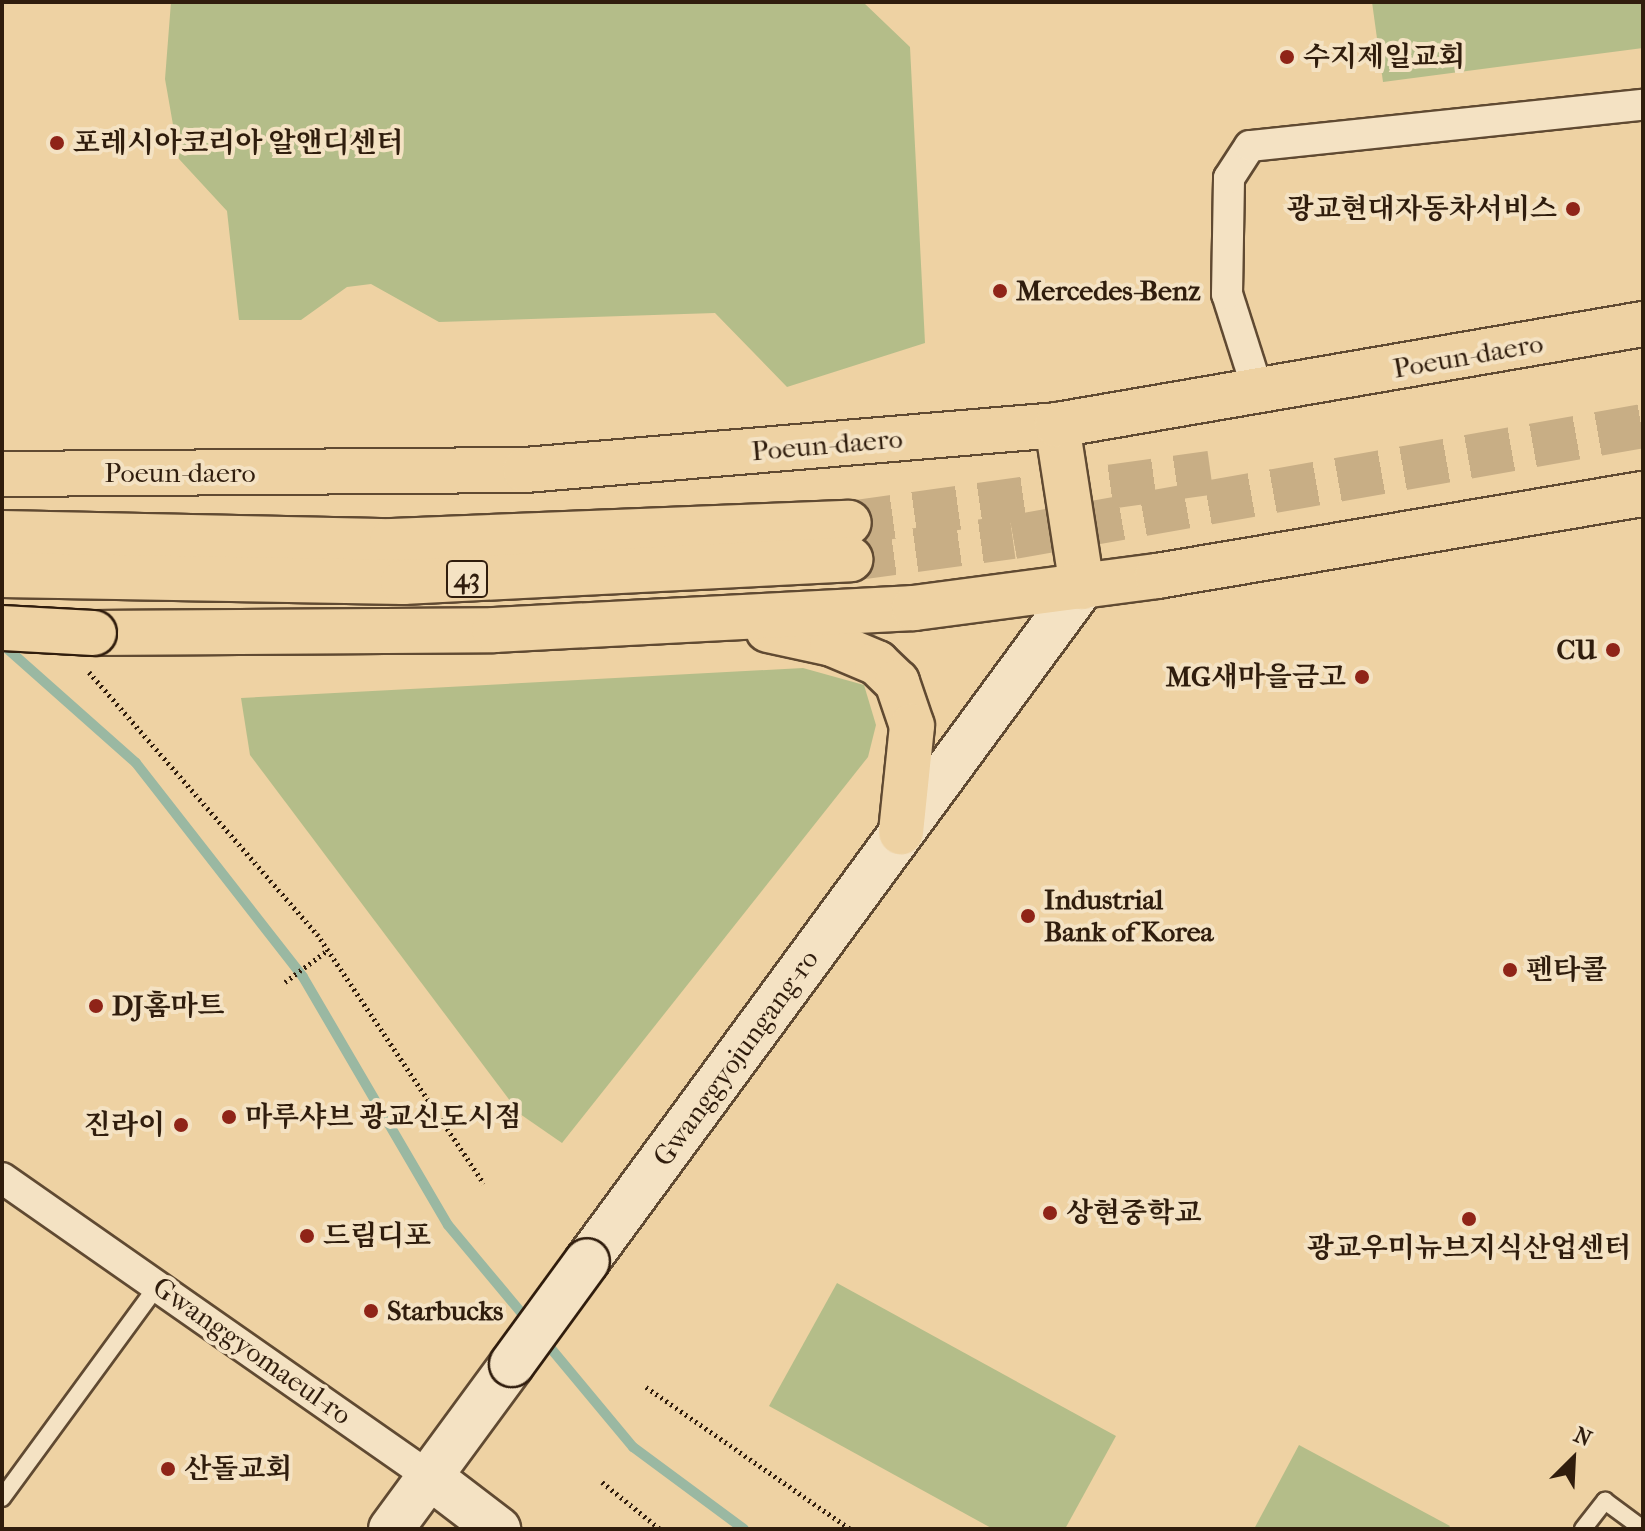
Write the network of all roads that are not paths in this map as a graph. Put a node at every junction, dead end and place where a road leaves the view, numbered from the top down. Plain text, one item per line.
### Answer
1 (1643, 105) edge
2 (1643, 324) edge
3 (1259, 394) junction
4 (1057, 425) junction
5 (2, 474) edge
6 (1643, 494) edge
7 (2, 533) edge
8 (850, 541) tunnel mouth
9 (85, 557) junction
10 (2, 575) edge
11 (1082, 587) junction
12 (711, 618) junction
13 (2, 628) edge
14 (901, 832) junction
15 (2, 1178) edge
16 (158, 1285) junction
17 (430, 1477) junction
18 (2, 1498) edge
19 (391, 1529) edge
20 (498, 1529) edge
21 (1583, 1529) edge
22 (1643, 1529) edge

1 - 3 street
2 - 3 main road, Poeun-daero
3 - 4 main road, Poeun-daero
4 - 5 main road, Poeun-daero
4 - 11 main road
6 - 11 main road
7 - 9 main road, 43
8 - 9 main road, 43
9 - 10 main road, 43
11 - 12 main road
11 - 14 main road, Gwanggyojungang-ro
12 - 13 main road, bridge
12 - 14 main road
14 - 17 main road, Gwanggyojungang-ro, bridge
15 - 16 street, Gwanggyomaeul-ro
16 - 17 street, Gwanggyomaeul-ro
16 - 18 lane
17 - 19 main road, Gwanggyojungang-ro
17 - 20 main road, Gwanggyomaeul-ro
21 - 22 lane

